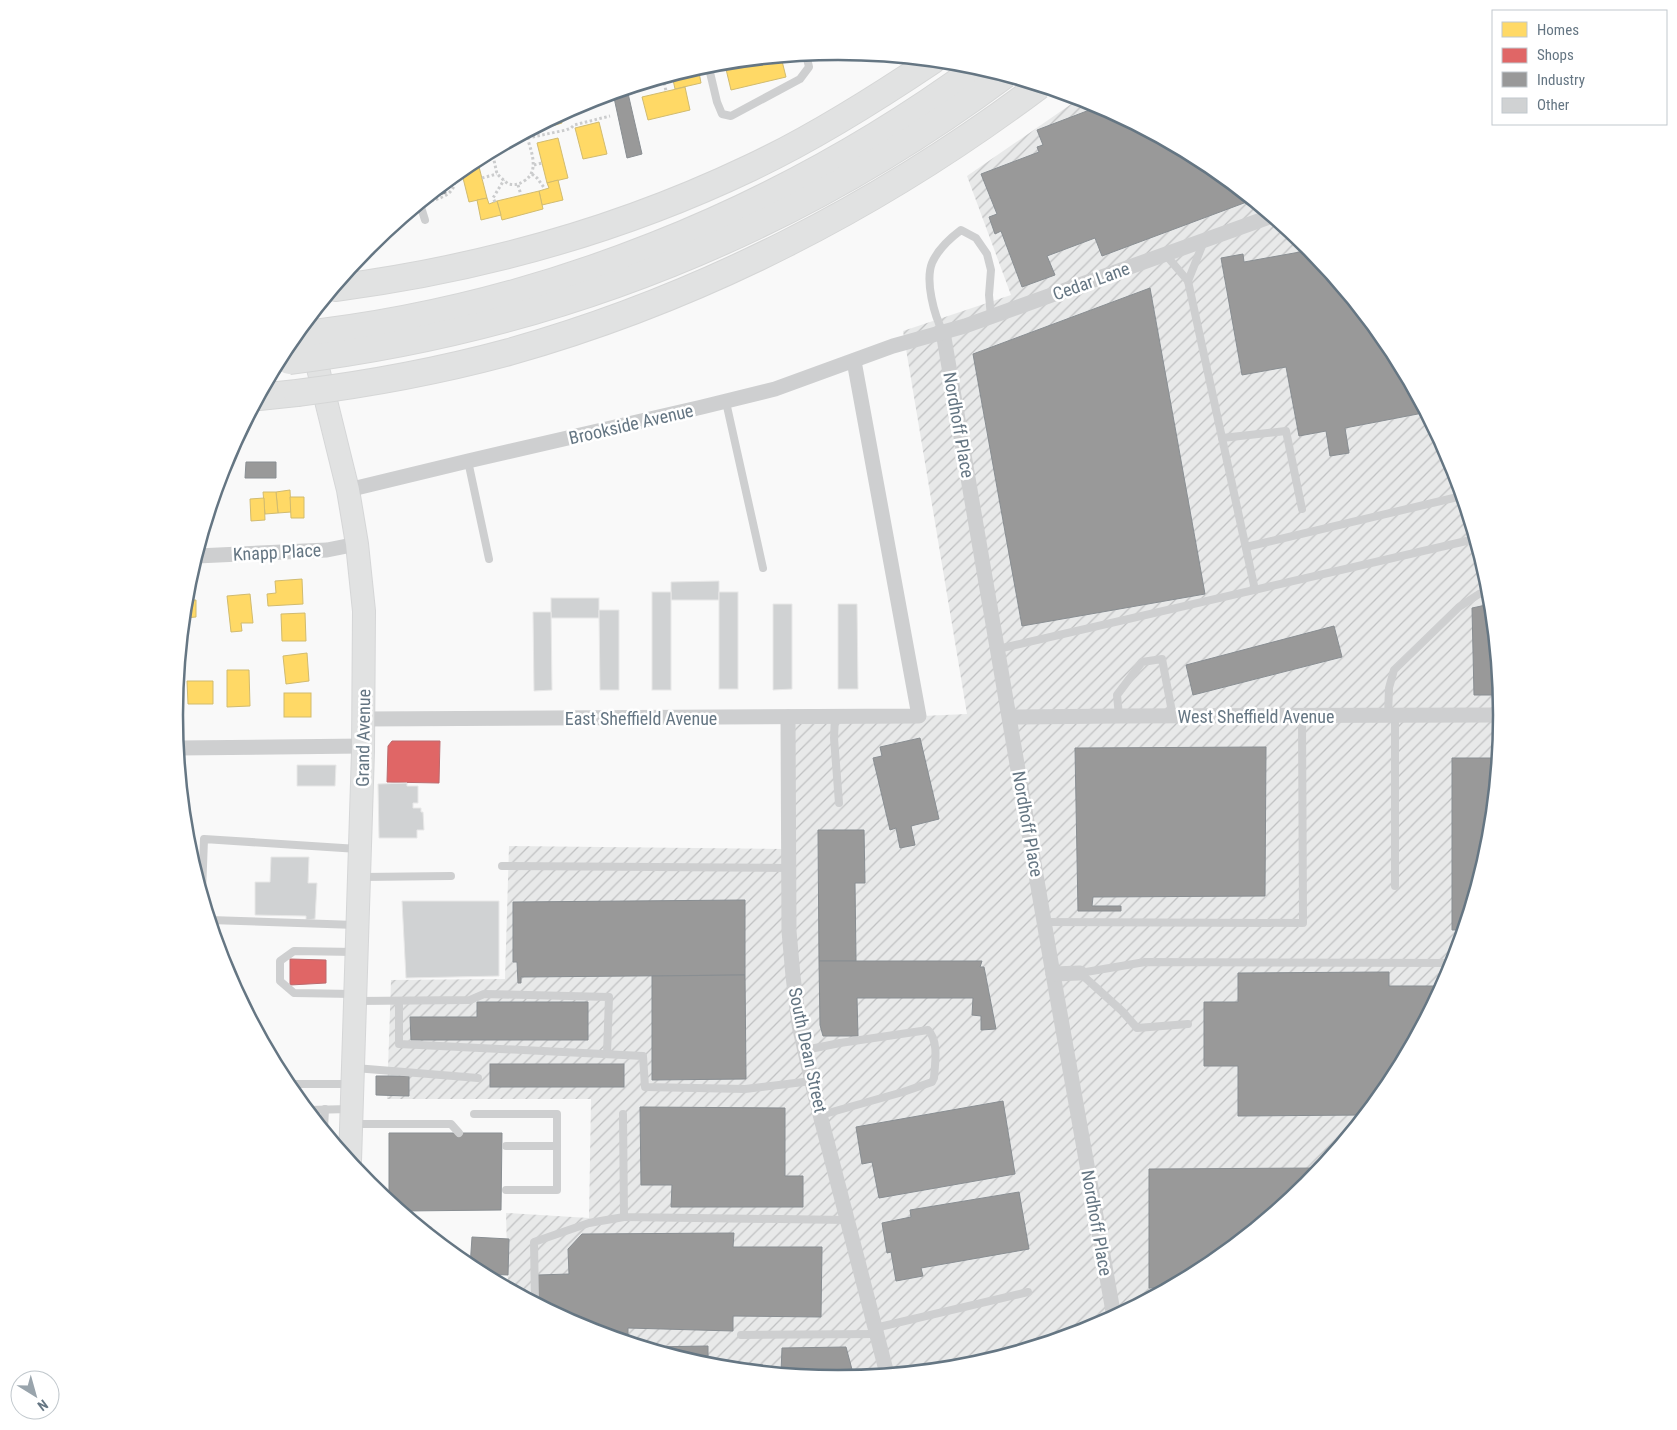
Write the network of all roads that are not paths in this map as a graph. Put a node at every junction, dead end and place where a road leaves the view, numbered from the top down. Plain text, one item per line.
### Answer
1 (808, 61) edge
2 (923, 66) edge
3 (710, 73) edge
4 (968, 73) edge
5 (998, 80) edge
6 (1034, 90) edge
7 (422, 210) edge
8 (1265, 219) edge
9 (425, 220) dead end
10 (1204, 240) junction
11 (1165, 254) junction
12 (1188, 281) junction
13 (343, 287) edge
14 (992, 316) junction
15 (309, 330) edge
16 (943, 332) junction
17 (306, 334) edge
18 (910, 341) joint
19 (288, 360) edge
20 (854, 361) junction
21 (266, 396) edge
22 (726, 402) junction
23 (1222, 438) junction
24 (468, 460) junction
25 (348, 490) junction
26 (1456, 497) edge
27 (1302, 509) dead end
28 (1470, 540) edge
29 (357, 544) junction
30 (1246, 547) junction
31 (203, 556) edge
32 (489, 558) dead end
33 (763, 568) dead end
34 (1255, 590) junction
35 (1482, 593) edge
36 (998, 649) junction
37 (1494, 715) edge
38 (1119, 716) junction
39 (1302, 716) junction
40 (1392, 716) junction
41 (788, 717) junction
42 (835, 717) junction
43 (1172, 717) junction
44 (1010, 718) junction
45 (363, 719) junction
46 (363, 746) junction
47 (185, 748) edge
48 (838, 803) dead end
49 (360, 849) junction
50 (502, 866) dead end
51 (789, 868) junction
52 (203, 872) edge
53 (451, 876) dead end
54 (360, 877) junction
55 (1395, 886) dead end
56 (216, 920) edge
57 (1044, 922) junction
58 (358, 925) junction
59 (358, 952) junction
60 (1445, 963) edge
61 (1080, 973) junction
62 (1053, 974) junction
63 (356, 998) junction
64 (399, 1002) junction
65 (1188, 1024) dead end
66 (805, 1050) junction
67 (607, 1054) junction
68 (353, 1076) junction
69 (478, 1078) dead end
70 (812, 1081) junction
71 (297, 1083) edge
72 (325, 1109) junction
73 (316, 1110) edge
74 (474, 1114) dead end
75 (623, 1114) dead end
76 (821, 1115) junction
77 (352, 1116) junction
78 (324, 1121) edge
79 (459, 1132) dead end
80 (506, 1146) dead end
81 (557, 1146) junction
82 (350, 1152) edge
83 (506, 1190) dead end
84 (624, 1217) junction
85 (848, 1220) junction
86 (1028, 1292) dead end
87 (535, 1295) edge
88 (1113, 1309) edge
89 (876, 1331) junction
90 (741, 1336) dead end
91 (886, 1368) edge

1 - 3 lane
2 - 13 highway
4 - 17 highway, bridge
5 - 19 highway, bridge
6 - 21 highway, bridge
7 - 9 lane
8 - 10 street, Cedar Lane
10 - 11 street, Cedar Lane
10 - 12 lane
11 - 12 lane
11 - 14 street, Cedar Lane
12 - 23 lane
14 - 16 street, Cedar Lane
14 - 16 lane
15 - 25 main road, Grand Avenue
16 - 18 street, Cedar Lane
16 - 36 street, Nordhoff Place
18 - 20 street, Brookside Avenue
20 - 22 street, Brookside Avenue
20 - 42 street, East Sheffield Avenue
22 - 24 street, Brookside Avenue
22 - 33 lane
23 - 27 lane
23 - 30 lane
24 - 25 street, Brookside Avenue
24 - 32 lane
25 - 29 main road, Grand Avenue
26 - 30 lane
28 - 34 lane
29 - 31 street, Knapp Place
29 - 45 main road, Grand Avenue
30 - 34 lane
34 - 36 lane
35 - 40 lane
36 - 44 street, Nordhoff Place
37 - 40 street, West Sheffield Avenue
38 - 43 street, West Sheffield Avenue
38 - 43 lane
38 - 44 street, West Sheffield Avenue
39 - 40 street, West Sheffield Avenue
39 - 43 street, West Sheffield Avenue
39 - 57 lane
40 - 55 lane
41 - 42 street, East Sheffield Avenue
41 - 45 street, East Sheffield Avenue
41 - 51 street, South Dean Street
42 - 48 lane
44 - 57 street, Nordhoff Place
45 - 46 main road, Grand Avenue
46 - 47 street
46 - 49 main road, Grand Avenue
49 - 52 lane
49 - 54 main road, Grand Avenue
50 - 51 lane
51 - 66 street, South Dean Street
53 - 54 lane
54 - 58 main road, Grand Avenue
56 - 58 lane
57 - 62 street, Nordhoff Place
58 - 59 main road, Grand Avenue
59 - 63 main road, Grand Avenue
59 - 63 lane
60 - 61 lane
61 - 62 street
61 - 65 lane
62 - 88 street, Nordhoff Place
63 - 64 lane
63 - 68 main road, Grand Avenue
64 - 67 lane
64 - 67 lane
66 - 70 street, South Dean Street
66 - 76 lane
67 - 70 lane
68 - 69 lane
68 - 71 lane
68 - 77 main road, Grand Avenue
70 - 76 street, South Dean Street
72 - 73 lane
72 - 77 lane
72 - 78 lane
74 - 81 lane
75 - 84 lane
76 - 85 street, South Dean Street
77 - 79 lane
77 - 82 main road, Grand Avenue
80 - 81 lane
81 - 83 lane
84 - 85 lane
84 - 87 lane
85 - 89 street, South Dean Street
86 - 89 lane
89 - 90 lane
89 - 91 street, South Dean Street

